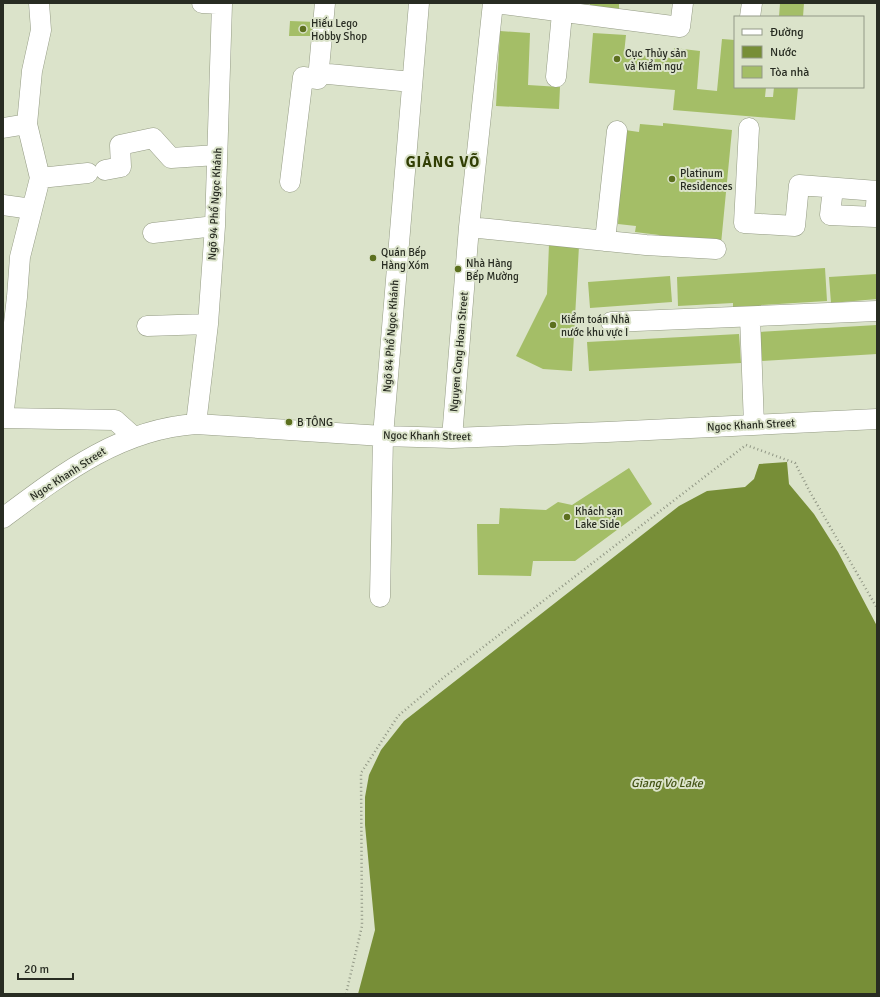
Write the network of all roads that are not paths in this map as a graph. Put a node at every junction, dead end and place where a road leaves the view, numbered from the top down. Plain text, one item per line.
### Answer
1 (39, 3) edge
2 (202, 3) edge
3 (325, 3) edge
4 (419, 3) edge
5 (494, 3) edge
6 (683, 3) edge
7 (752, 3) edge
8 (562, 7) edge
9 (750, 16) edge
10 (318, 73) junction
11 (556, 77) dead end
12 (412, 82) junction
13 (27, 124) junction
14 (3, 128) edge
15 (749, 128) dead end
16 (617, 131) dead end
17 (217, 155) junction
18 (40, 178) junction
19 (290, 182) dead end
20 (833, 188) junction
21 (877, 192) edge
22 (3, 205) edge
23 (32, 208) junction
24 (215, 226) junction
25 (469, 227) junction
26 (153, 233) dead end
27 (605, 240) junction
28 (716, 249) dead end
29 (10, 296) edge
30 (877, 311) edge
31 (750, 317) junction
32 (611, 322) dead end
33 (208, 324) junction
34 (146, 326) dead end
35 (877, 419) edge
36 (196, 424) junction
37 (754, 424) junction
38 (134, 436) junction
39 (383, 436) junction
40 (452, 438) junction
41 (3, 518) edge
42 (380, 597) dead end

1 - 13 street
2 - 17 street, Ngõ 94 Phố Ngọc Khánh
3 - 10 street
4 - 12 street, Ngõ 84 Phố Ngọc Khánh
5 - 8 street
5 - 25 street, Nguyen Cong Hoan Street
6 - 8 street
7 - 9 street
8 - 11 street
10 - 12 street
10 - 19 street
12 - 39 street, Ngõ 84 Phố Ngọc Khánh
13 - 14 street
13 - 18 street
15 - 20 street
16 - 27 street
17 - 18 street
17 - 24 street, Ngõ 94 Phố Ngọc Khánh
18 - 23 street
20 - 21 street
20 - 21 street
22 - 23 street
23 - 29 street
24 - 26 street
24 - 33 street, Ngõ 94 Phố Ngọc Khánh
25 - 27 street
25 - 40 street, Nguyen Cong Hoan Street
27 - 28 street
29 - 38 street
30 - 31 street
31 - 32 street
31 - 37 street
33 - 34 street
33 - 36 street, Ngõ 94 Phố Ngọc Khánh
35 - 37 street, Ngoc Khanh Street
36 - 38 street, Ngoc Khanh Street
36 - 39 street, Ngoc Khanh Street
37 - 40 street, Ngoc Khanh Street
38 - 41 street, Ngoc Khanh Street
39 - 40 street, Ngoc Khanh Street
39 - 42 street, Ngõ 84 Phố Ngọc Khánh

